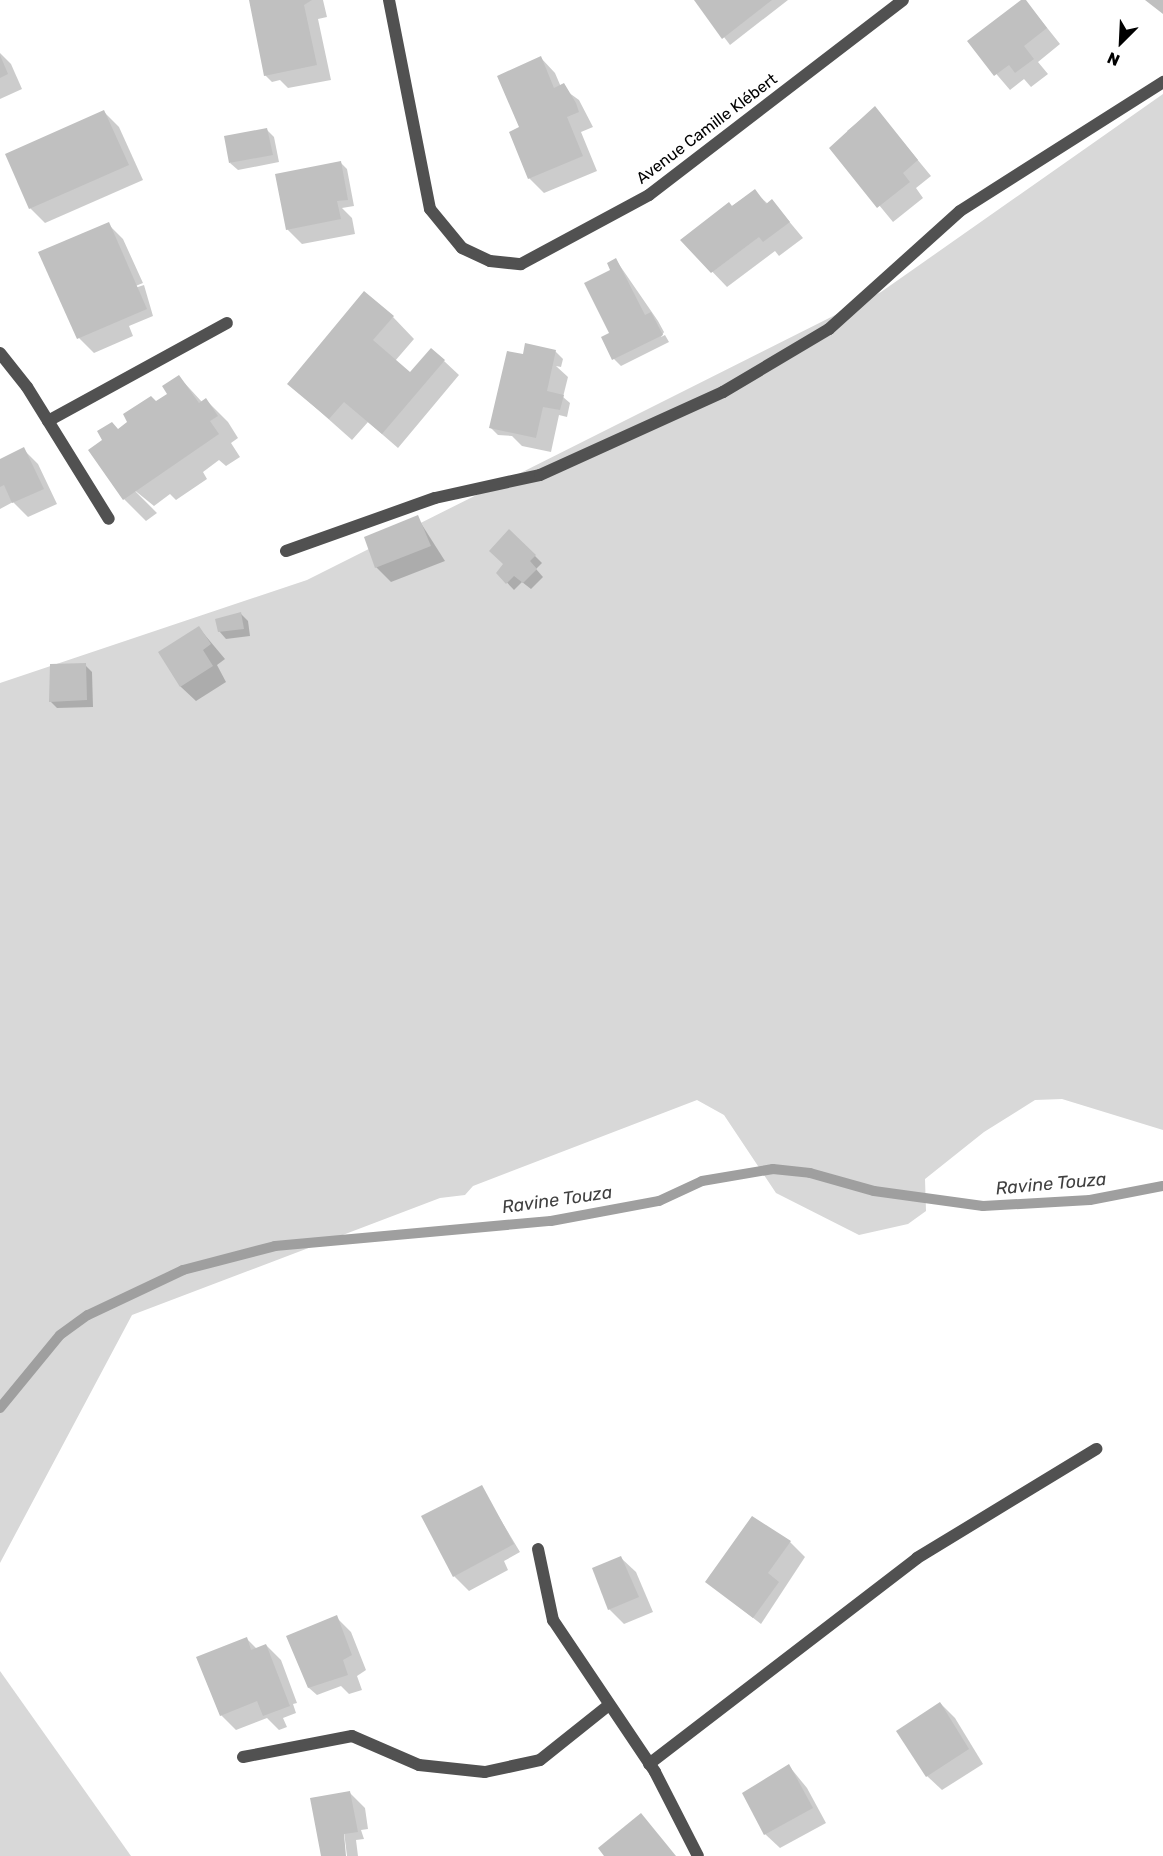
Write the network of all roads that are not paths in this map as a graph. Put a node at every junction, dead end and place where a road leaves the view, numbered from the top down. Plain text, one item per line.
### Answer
1 (389, 0) edge
2 (902, 0) edge
3 (1163, 82) edge
4 (226, 323) dead end
5 (0, 353) edge
6 (48, 421) junction
7 (108, 519) dead end
8 (286, 550) dead end
9 (1096, 1449) dead end
10 (538, 1549) dead end
11 (609, 1705) junction
12 (243, 1757) dead end
13 (649, 1764) junction
14 (698, 1856) edge

1 - 2 street, Avenue Camille Klébert
3 - 8 street
4 - 6 street
5 - 6 street
6 - 7 street
9 - 13 street
10 - 11 street
11 - 12 street
11 - 13 street
13 - 14 street

